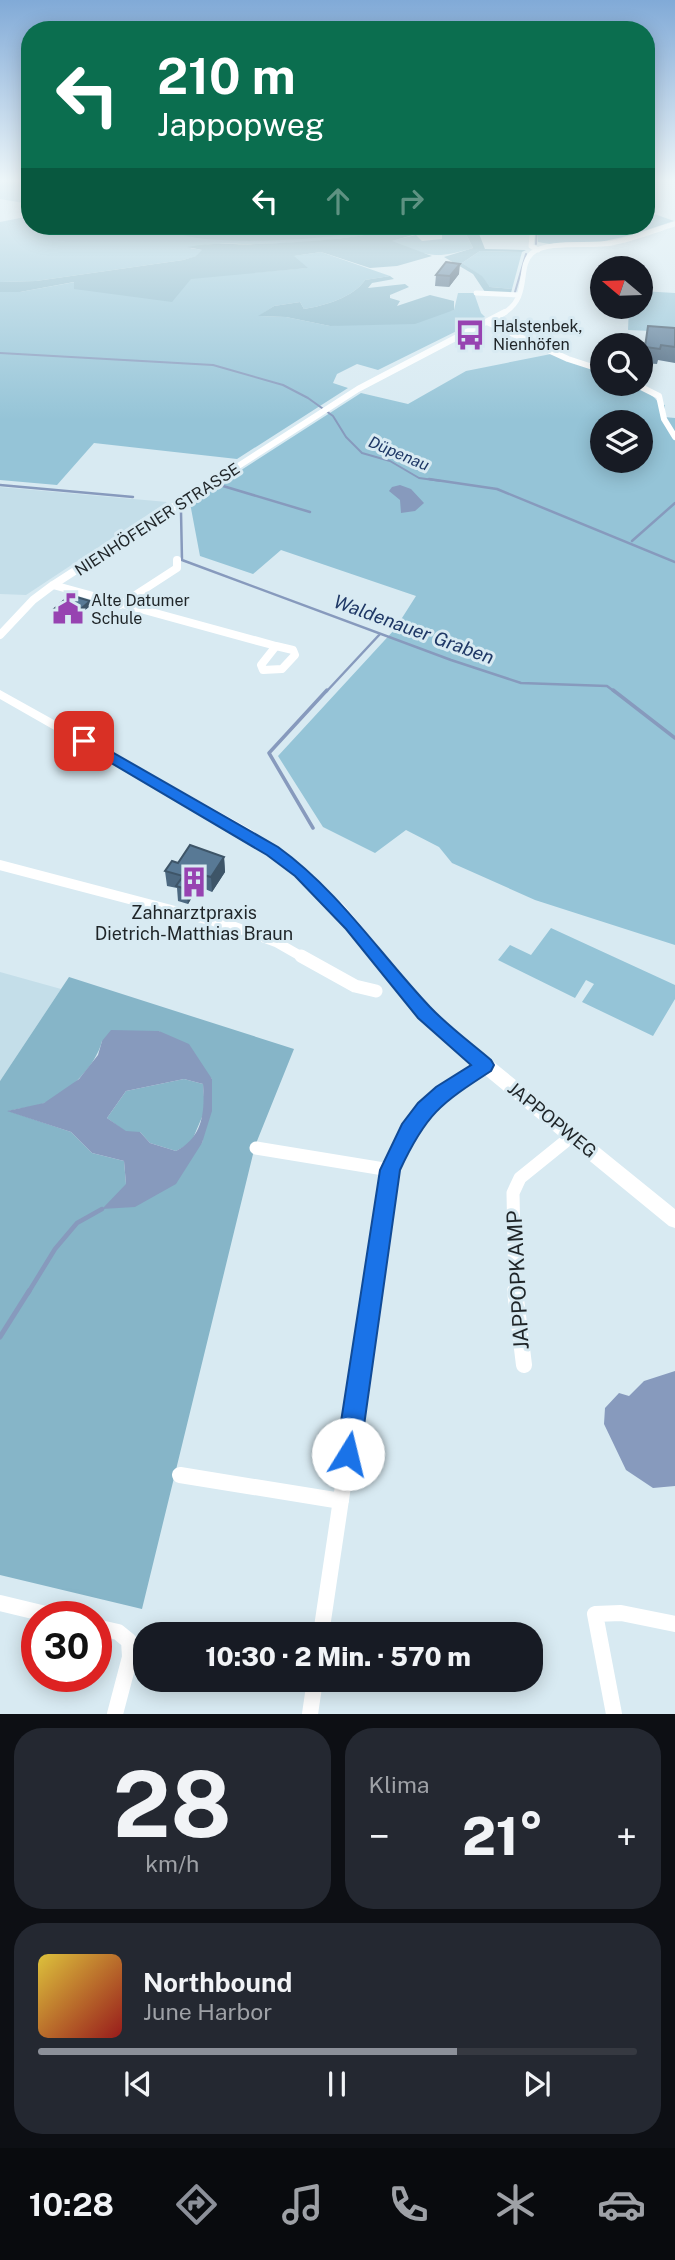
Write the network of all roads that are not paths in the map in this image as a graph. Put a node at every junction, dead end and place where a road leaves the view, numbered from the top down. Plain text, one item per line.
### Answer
1 (528, 260) edge
2 (476, 293) dead end
3 (519, 295) junction
4 (487, 322) junction
5 (590, 366) edge
6 (653, 393) edge
7 (675, 437) edge
8 (177, 560) dead end
9 (53, 585) junction
10 (120, 604) junction
11 (0, 635) edge
12 (276, 646) dead end
13 (0, 694) edge
14 (0, 865) edge
15 (376, 991) dead end
16 (485, 1065) junction
17 (572, 1136) junction
18 (256, 1148) dead end
19 (390, 1170) junction
20 (675, 1220) edge
21 (524, 1365) dead end
22 (180, 1475) dead end
23 (341, 1501) junction
24 (0, 1602) edge
25 (21, 1607) edge
26 (323, 1622) edge
27 (675, 1624) edge
28 (112, 1631) edge
29 (313, 1692) edge
30 (115, 1714) edge
31 (310, 1714) edge
32 (614, 1714) edge

1 - 3 street
2 - 3 street
3 - 4 street, NIENHÖFENER STRASSE
4 - 5 street
4 - 9 street, NIENHÖFENER STRASSE
6 - 7 street
8 - 10 street
9 - 10 street
9 - 11 street, NIENHÖFENER STRASSE
10 - 12 street
13 - 16 street, JAPPOPWEG
14 - 15 street
16 - 17 street, JAPPOPWEG
16 - 19 street
17 - 20 street, JAPPOPWEG
17 - 21 street, JAPPOPKAMP
18 - 19 street
19 - 23 street
22 - 23 street
23 - 26 street
24 - 25 street
27 - 32 street
28 - 30 street
29 - 31 street

